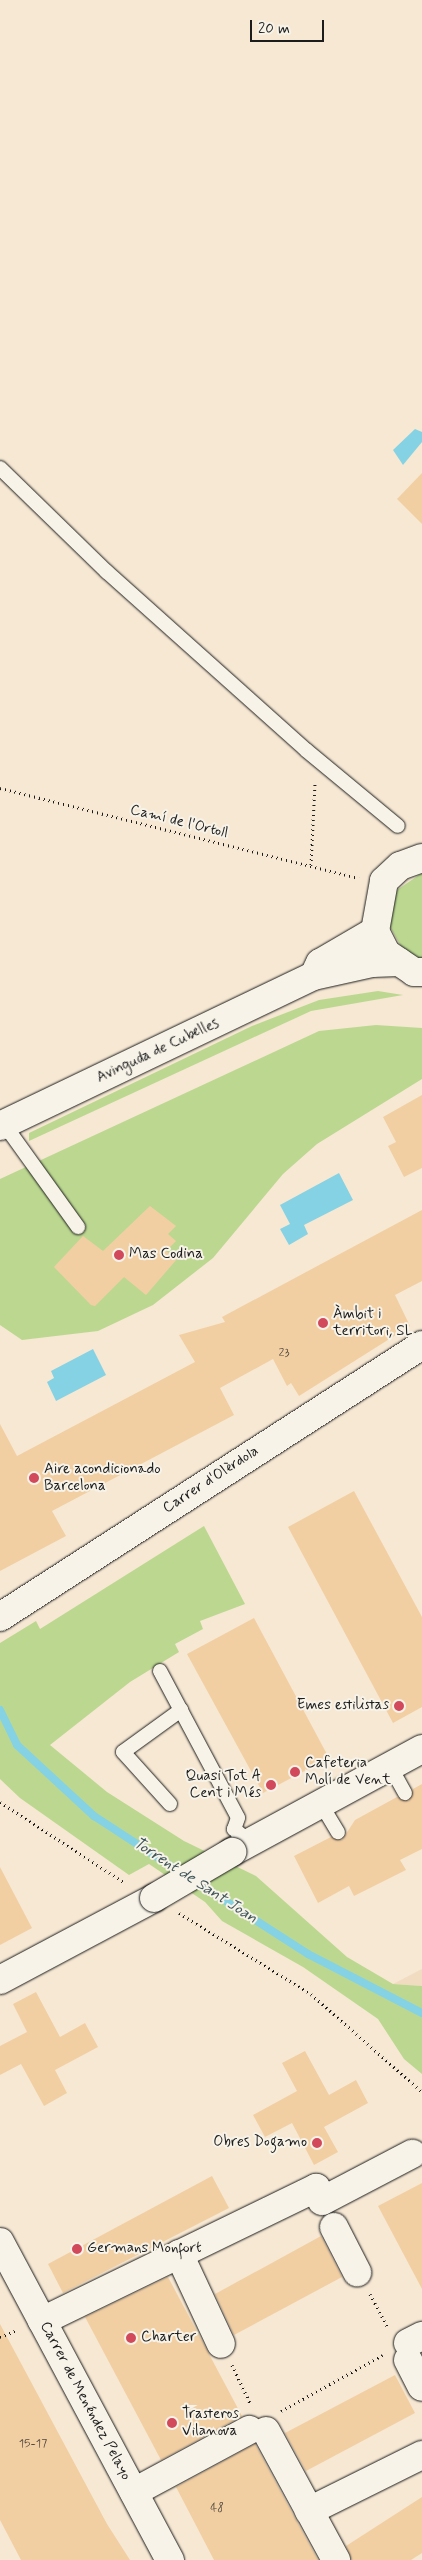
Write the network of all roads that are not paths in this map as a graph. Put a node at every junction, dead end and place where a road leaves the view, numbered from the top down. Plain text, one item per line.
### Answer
1 (0, 468) edge
2 (398, 826) dead end
3 (422, 858) edge
4 (375, 931) junction
5 (410, 967) edge
6 (313, 976) junction
7 (2, 1125) edge
8 (78, 1227) dead end
9 (422, 1344) edge
10 (0, 1617) edge
11 (160, 1671) dead end
12 (181, 1710) junction
13 (422, 1749) edge
14 (390, 1766) junction
15 (405, 1793) dead end
16 (170, 1804) dead end
17 (321, 1804) junction
18 (338, 1832) dead end
19 (241, 1847) junction
20 (0, 1980) edge
21 (412, 2154) dead end
22 (334, 2227) dead end
23 (0, 2242) edge
24 (179, 2254) junction
25 (357, 2272) road end
26 (30, 2325) junction
27 (222, 2344) road end
28 (409, 2347) edge
29 (422, 2387) edge
30 (422, 2455) edge
31 (134, 2492) junction
32 (309, 2511) junction
33 (170, 2560) edge
34 (336, 2560) edge

1 - 2 lane
3 - 4 street
4 - 5 street
4 - 6 street
5 - 6 street
6 - 7 street, Avinguda de Cubelles
7 - 8 lane, Avinguda de Cubelles
9 - 10 street, Carrer d'Olèrdola
11 - 12 lane
12 - 16 lane
12 - 19 lane
13 - 14 street
14 - 15 lane
14 - 17 street
17 - 18 lane
17 - 19 street
19 - 20 street, bridge
21 - 24 street
22 - 25 street
23 - 26 street, Carrer de Menéndez Pelayo
24 - 26 street
24 - 27 street
26 - 31 street, Carrer de Menéndez Pelayo
28 - 29 street
30 - 32 street
31 - 32 street
31 - 33 street, Carrer de Menéndez Pelayo
32 - 34 street

